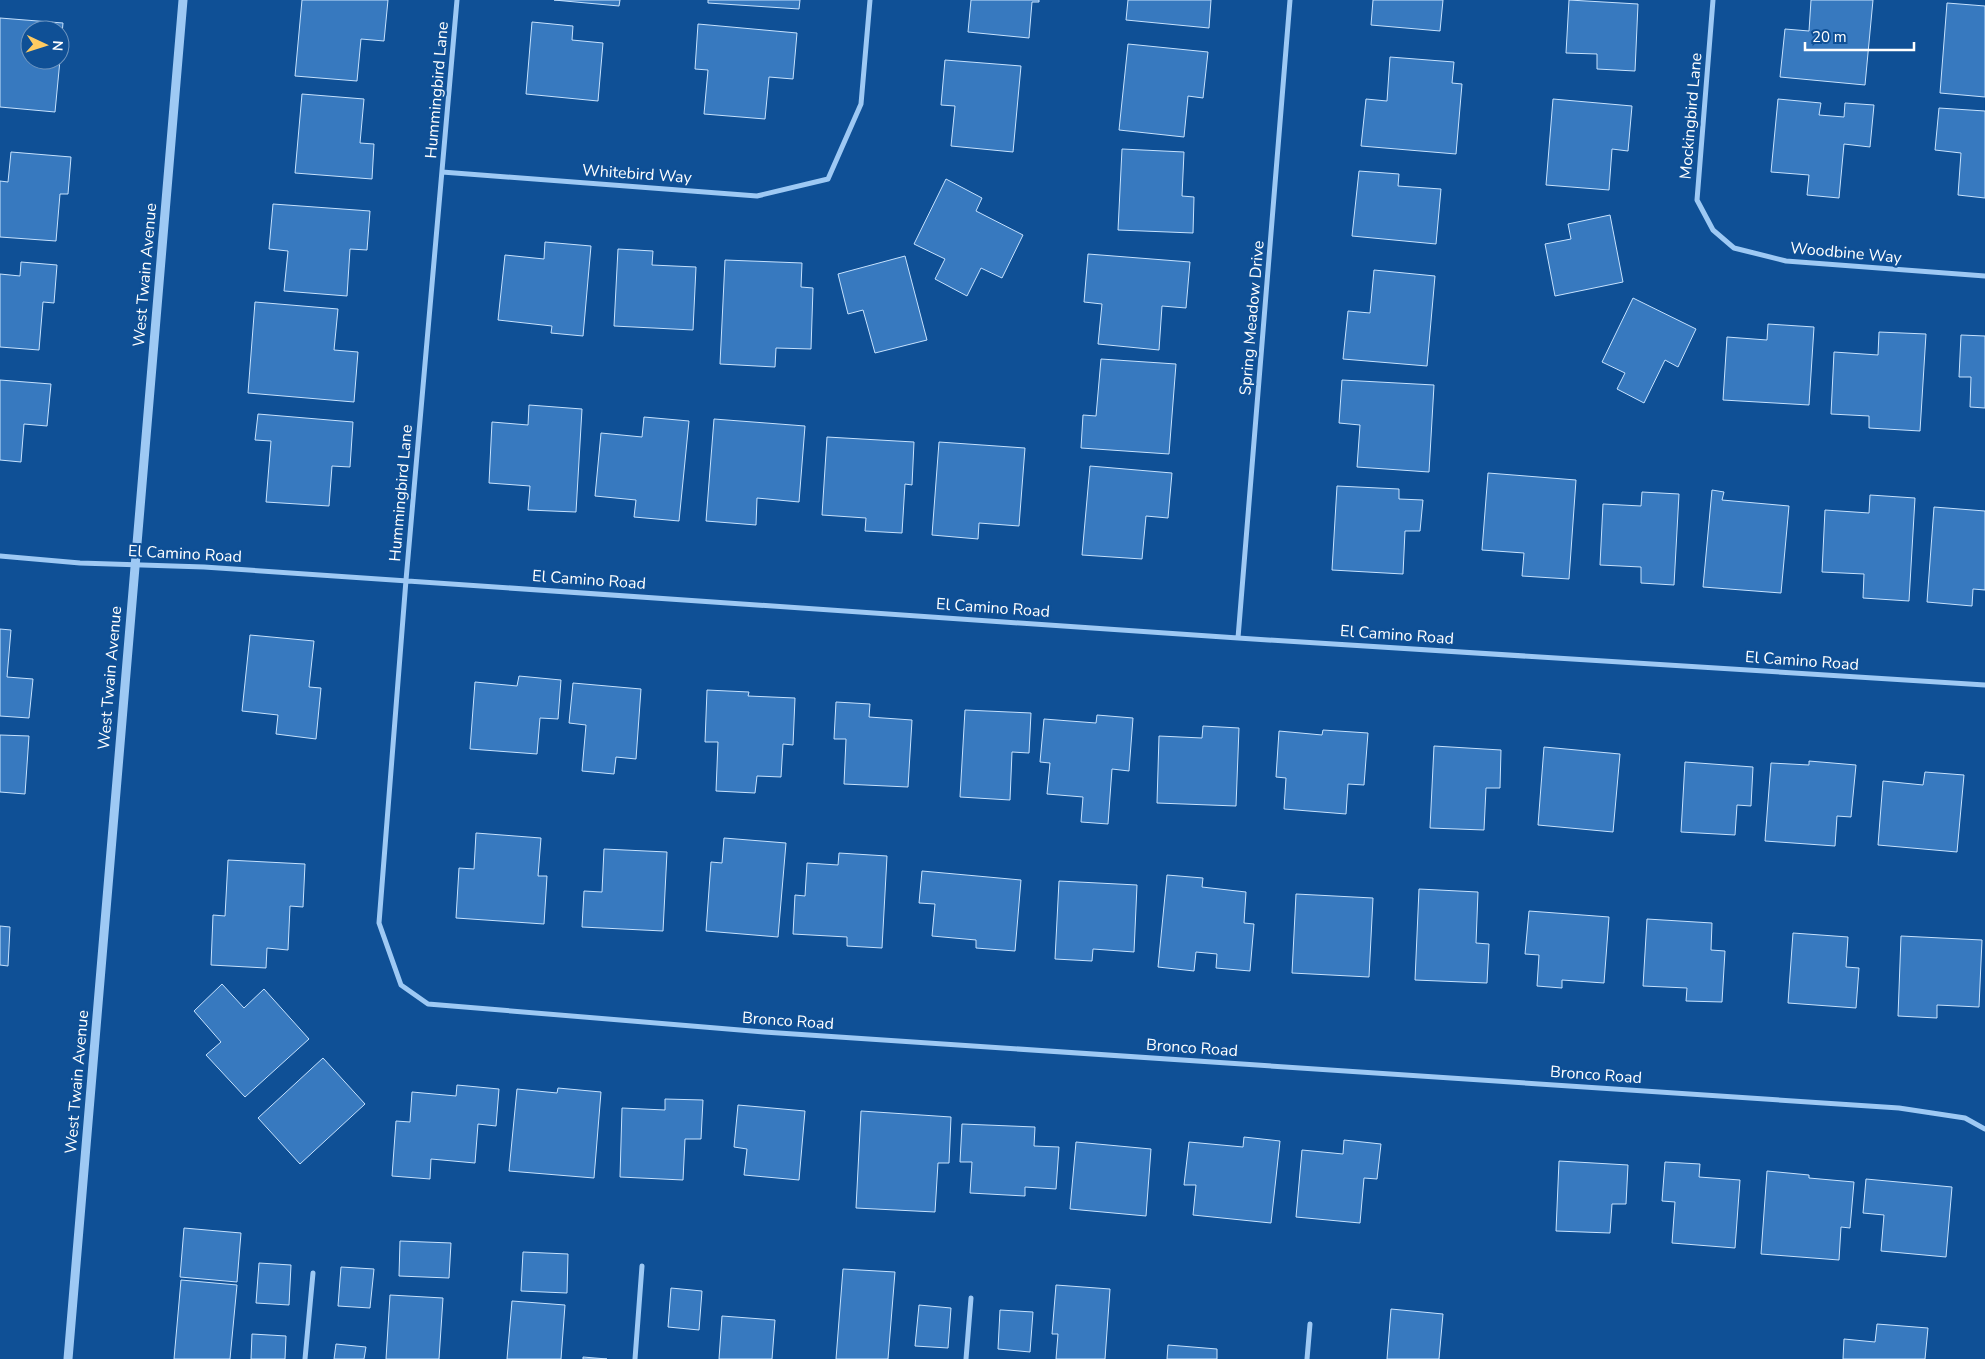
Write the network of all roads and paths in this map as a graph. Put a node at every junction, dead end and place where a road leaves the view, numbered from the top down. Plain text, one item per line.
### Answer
1 (183, 0) edge
2 (457, 0) edge
3 (870, 0) edge
4 (1290, 0) edge
5 (1713, 0) edge
6 (442, 172) junction
7 (1713, 230) joint
8 (1985, 276) edge
9 (0, 556) edge
10 (135, 564) junction
11 (406, 580) junction
12 (1238, 638) junction
13 (1985, 685) edge
14 (401, 985) joint
15 (1985, 1129) edge
16 (642, 1266) dead end
17 (312, 1273) dead end
18 (971, 1298) dead end
19 (1310, 1324) dead end
20 (68, 1359) edge
21 (305, 1359) edge
22 (635, 1359) edge
23 (966, 1359) edge
24 (1306, 1359) edge

1 - 10 street, West Twain Avenue
2 - 6 street, Hummingbird Lane
3 - 6 street, Whitebird Way
4 - 12 street, Spring Meadow Drive
5 - 7 street, Mockingbird Lane
6 - 11 street, Hummingbird Lane
7 - 8 street, Woodbine Way
9 - 10 street, El Camino Road
10 - 11 street, El Camino Road
10 - 20 street, West Twain Avenue
11 - 12 street, El Camino Road
11 - 14 street, Hummingbird Lane
12 - 13 street, El Camino Road
14 - 15 street, Bronco Road
16 - 22 street
17 - 21 street
18 - 23 street
19 - 24 street

